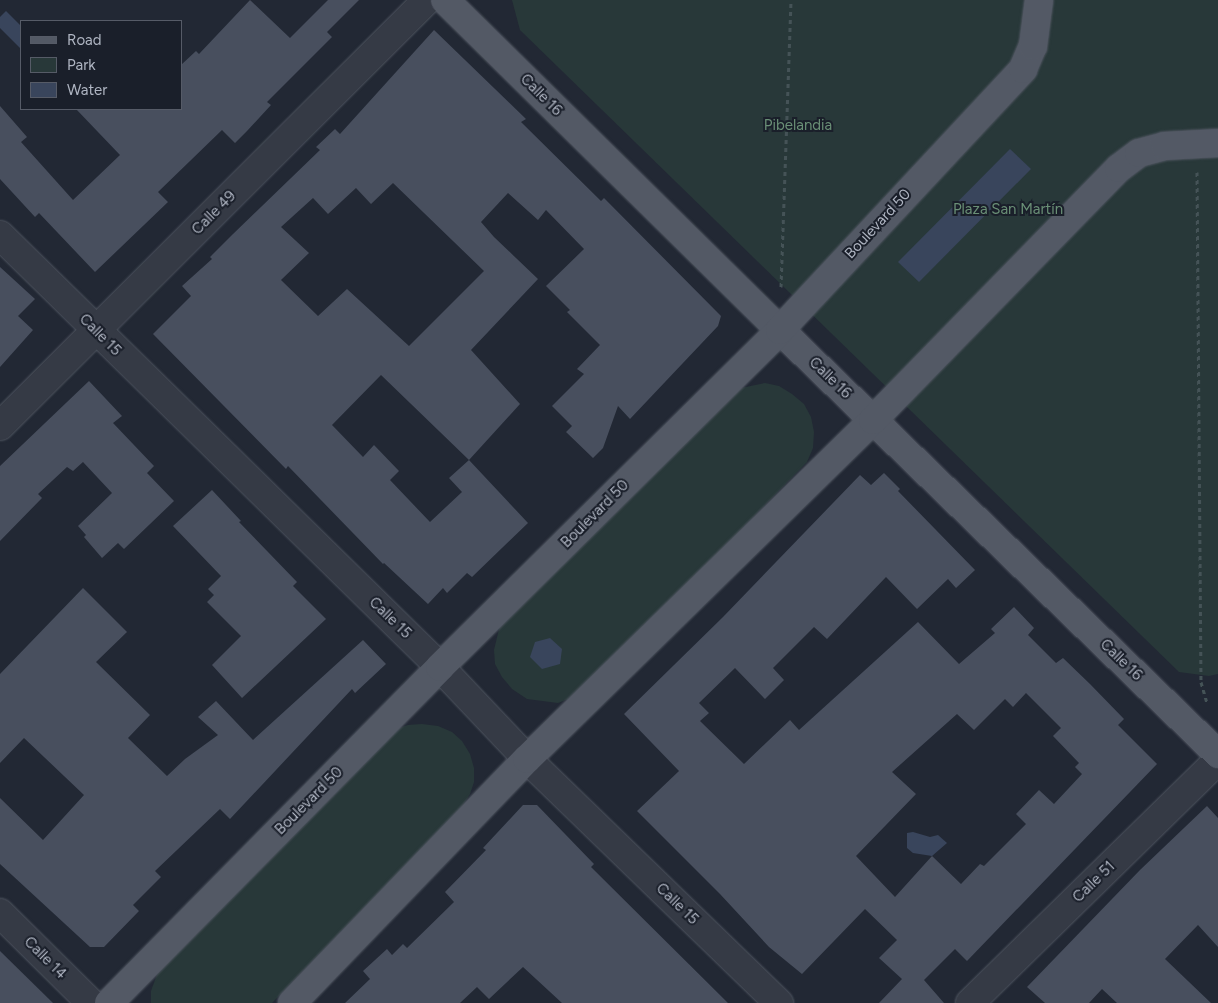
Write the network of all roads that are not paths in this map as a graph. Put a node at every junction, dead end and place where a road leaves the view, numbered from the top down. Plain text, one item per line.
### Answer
1 (427, 0) edge
2 (445, 0) edge
3 (1039, 0) edge
4 (1207, 144) edge
5 (0, 235) edge
6 (780, 330) junction
7 (96, 331) junction
8 (873, 420) junction
9 (0, 426) edge
10 (440, 668) junction
11 (1218, 754) edge
12 (527, 759) junction
13 (1218, 760) edge
14 (0, 913) edge
15 (91, 1003) edge
16 (110, 1003) edge
17 (292, 1003) edge
18 (779, 1003) edge
19 (970, 1003) edge

1 - 7 street, Calle 49
2 - 6 main road, Calle 16
3 - 6 main road, Boulevard 50
4 - 8 main road
5 - 7 street, Calle 15
6 - 8 main road, Calle 16
6 - 10 main road, Boulevard 50
7 - 9 street, Calle 49
7 - 10 street, Calle 15
8 - 11 main road, Calle 16
8 - 12 main road
10 - 12 street, Calle 15
10 - 16 main road, Boulevard 50
12 - 17 main road
12 - 18 street, Calle 15
13 - 19 street, Calle 51
14 - 15 street, Calle 14

